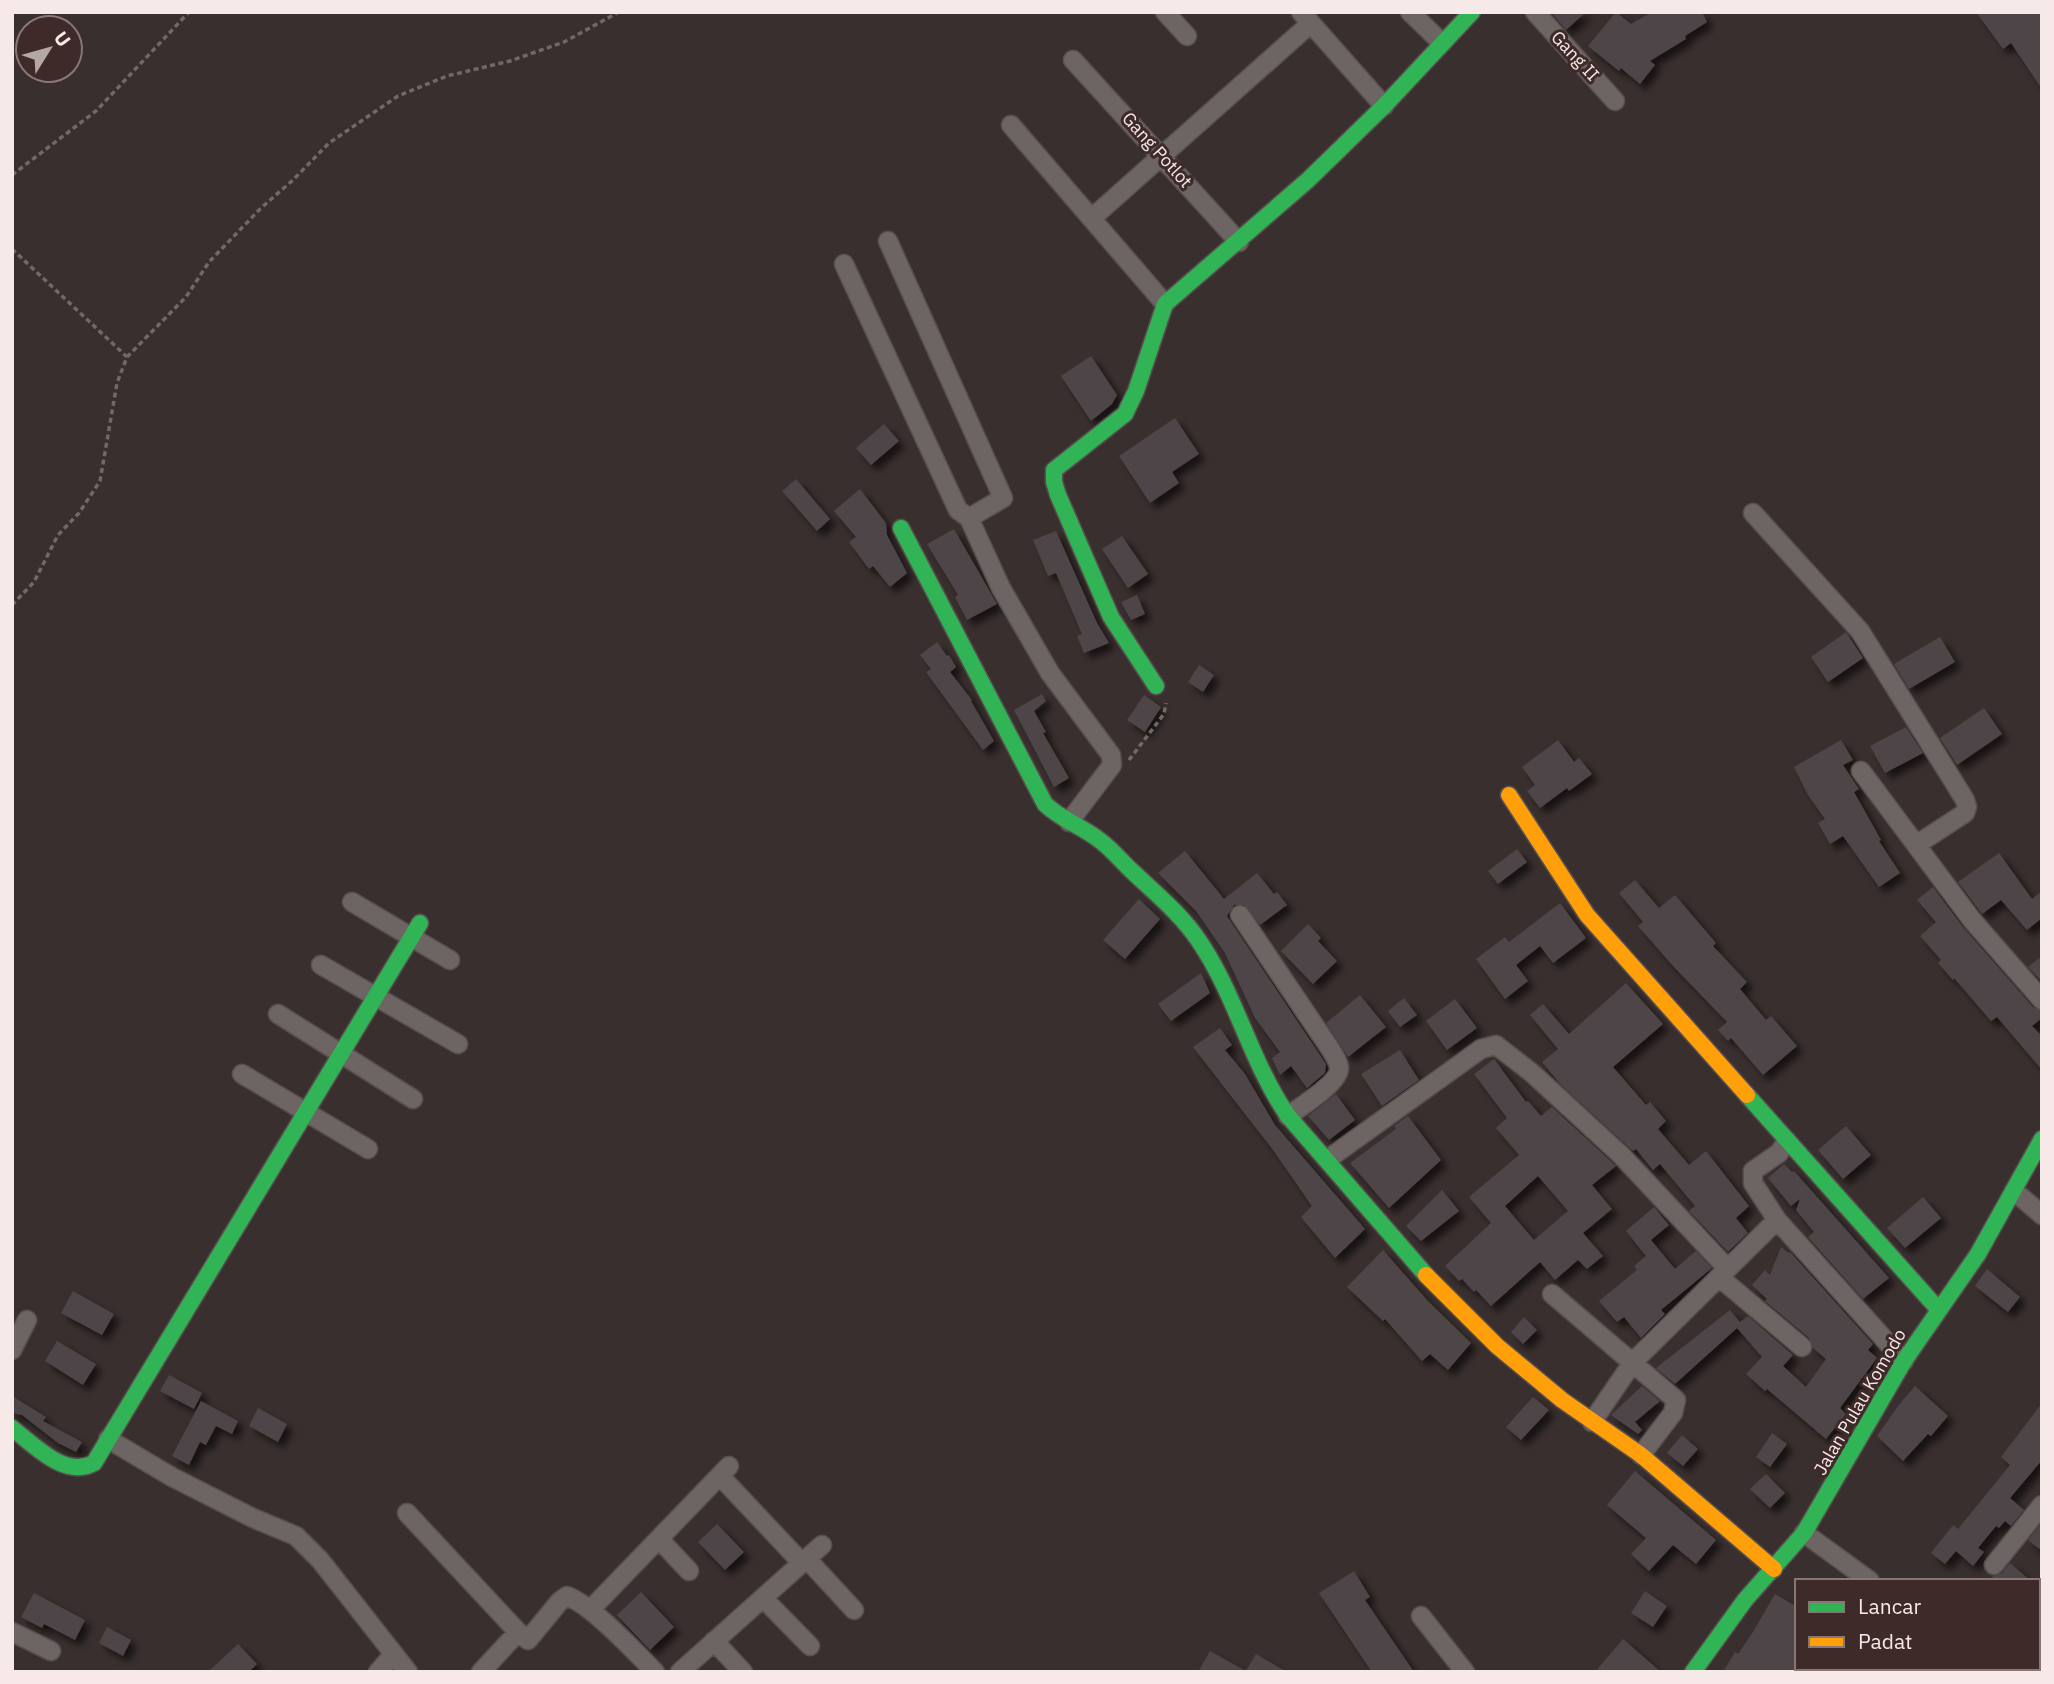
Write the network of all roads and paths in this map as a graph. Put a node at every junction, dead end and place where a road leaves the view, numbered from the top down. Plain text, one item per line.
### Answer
1 (189, 12) edge
2 (619, 12) edge
3 (1165, 12) edge
4 (1410, 12) edge
5 (1472, 12) edge
6 (1535, 12) edge
7 (1306, 18) edge
8 (1187, 36) dead end
9 (1442, 43) junction
10 (1073, 60) dead end
11 (1615, 102) dead end
12 (1384, 106) junction
13 (1011, 125) dead end
14 (1162, 155) junction
15 (12, 175) edge
16 (1093, 218) junction
17 (888, 242) dead end
18 (1238, 242) junction
19 (12, 249) edge
20 (844, 264) dead end
21 (1166, 304) junction
22 (127, 357) junction
23 (1753, 513) dead end
24 (969, 518) junction
25 (901, 528) dead end
26 (12, 605) edge
27 (1156, 686) dead end
28 (1861, 771) dead end
29 (1509, 795) dead end
30 (1069, 822) junction
31 (1916, 845) junction
32 (352, 902) dead end
33 (1240, 915) dead end
34 (415, 930) junction
35 (450, 960) dead end
36 (321, 965) dead end
37 (375, 996) junction
38 (2042, 1000) edge
39 (278, 1014) dead end
40 (458, 1044) dead end
41 (340, 1054) junction
42 (242, 1074) dead end
43 (413, 1099) dead end
44 (305, 1111) junction
45 (1288, 1116) junction
46 (2042, 1139) edge
47 (1787, 1141) junction
48 (368, 1149) dead end
49 (1328, 1159) junction
50 (2014, 1191) junction
51 (2042, 1215) edge
52 (1777, 1220) junction
53 (1723, 1272) junction
54 (1552, 1294) dead end
55 (1938, 1310) junction
56 (27, 1320) dead end
57 (1802, 1347) dead end
58 (12, 1350) edge
59 (1633, 1362) junction
60 (1903, 1362) junction
61 (1592, 1422) junction
62 (12, 1428) edge
63 (108, 1439) junction
64 (1642, 1455) junction
65 (2042, 1505) edge
66 (407, 1513) dead end
67 (1804, 1533) junction
68 (659, 1539) junction
69 (822, 1545) dead end
70 (804, 1561) junction
71 (1994, 1565) dead end
72 (1774, 1569) junction
73 (689, 1571) dead end
74 (1867, 1579) edge
75 (763, 1598) junction
76 (854, 1609) dead end
77 (590, 1610) junction
78 (1421, 1616) dead end
79 (12, 1632) edge
80 (518, 1632) junction
81 (714, 1641) junction
82 (810, 1647) dead end
83 (51, 1651) dead end
84 (394, 1654) junction
85 (378, 1672) edge
86 (408, 1672) edge
87 (481, 1672) edge
88 (655, 1672) edge
89 (680, 1672) edge
90 (743, 1672) edge
91 (1465, 1672) edge
92 (1693, 1672) edge

1 - 15 path
2 - 22 path
3 - 8 street
4 - 9 street
5 - 9 street
6 - 11 street, Gang II
7 - 12 street
7 - 14 street
9 - 12 street
10 - 14 street, Gang Potlot
12 - 18 street
13 - 16 street
14 - 16 street
14 - 18 street, Gang Potlot
16 - 21 street
17 - 24 street
18 - 21 street
19 - 22 path
20 - 24 street
21 - 27 street
22 - 26 path
23 - 31 street
24 - 30 street
25 - 30 street
28 - 31 street
29 - 47 street
30 - 45 street
31 - 38 street
32 - 34 street
33 - 45 street
34 - 35 street
34 - 37 street
36 - 37 street
37 - 40 street
37 - 41 street
39 - 41 street
41 - 43 street
41 - 44 street
42 - 44 street
44 - 48 street
44 - 63 street
45 - 49 street
46 - 50 street, Jalan Pulau Komodo
47 - 52 street
47 - 55 street
49 - 53 street
49 - 61 street
50 - 51 street
50 - 55 street, Jalan Pulau Komodo
52 - 53 street
52 - 60 street
53 - 57 street
53 - 59 street
54 - 59 street
55 - 60 street, Jalan Pulau Komodo
56 - 58 street
59 - 61 street
59 - 64 street
60 - 67 street, Jalan Pulau Komodo
61 - 64 street
62 - 63 street
63 - 84 street
64 - 72 street
65 - 71 street
66 - 80 street
67 - 72 street, Jalan Pulau Komodo
67 - 74 street
68 - 70 street
68 - 73 street
68 - 77 street
69 - 70 street
70 - 75 street
70 - 76 street
72 - 92 street, Jalan Pulau Komodo
75 - 81 street
75 - 82 street
77 - 80 street
77 - 88 street
78 - 91 street
79 - 83 street
80 - 87 street
81 - 89 street
81 - 90 street
84 - 85 street
84 - 86 street

